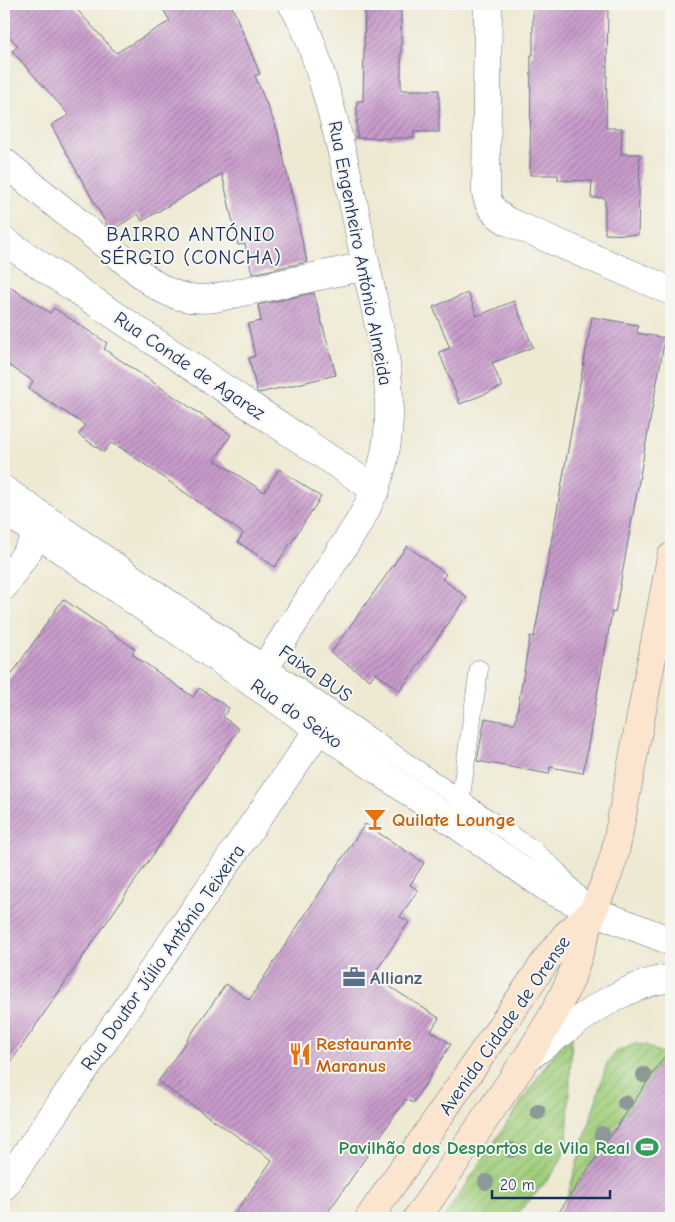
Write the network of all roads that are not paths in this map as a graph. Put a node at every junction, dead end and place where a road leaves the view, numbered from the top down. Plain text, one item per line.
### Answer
1 (292, 4) edge
2 (488, 4) edge
3 (8, 165) edge
4 (4, 241) edge
5 (366, 266) junction
6 (671, 291) edge
7 (4, 484) edge
8 (376, 490) junction
9 (4, 510) edge
10 (39, 534) junction
11 (671, 557) edge
12 (4, 586) edge
13 (479, 669) dead end
14 (261, 675) junction
15 (320, 729) junction
16 (458, 812) junction
17 (593, 911) junction
18 (671, 941) edge
19 (671, 978) edge
20 (527, 1058) junction
21 (4, 1186) edge
22 (369, 1218) edge
23 (417, 1218) edge

1 - 5 street, Rua Engenheiro António Almeida
2 - 6 street
3 - 5 street
4 - 8 street, Rua Conde de Agarez
5 - 8 street, Rua Engenheiro António Almeida
7 - 14 lane, Faixa BUS
8 - 14 street, Rua Engenheiro António Almeida
9 - 10 street, Rua do Seixo
10 - 12 street
10 - 14 street, Rua do Seixo
11 - 17 main road, Avenida Cidade de Orense
13 - 16 lane
14 - 15 street, Rua do Seixo
14 - 16 lane, Faixa BUS
15 - 16 street, Rua do Seixo
15 - 21 street, Rua Doutor Júlio António Teixeira
16 - 17 street, Rua do Seixo
17 - 18 street, Rua do Seixo
17 - 20 main road, Avenida Cidade de Orense
17 - 22 main road, Avenida Cidade de Orense
19 - 20 street
20 - 23 main road, Avenida Cidade de Orense

